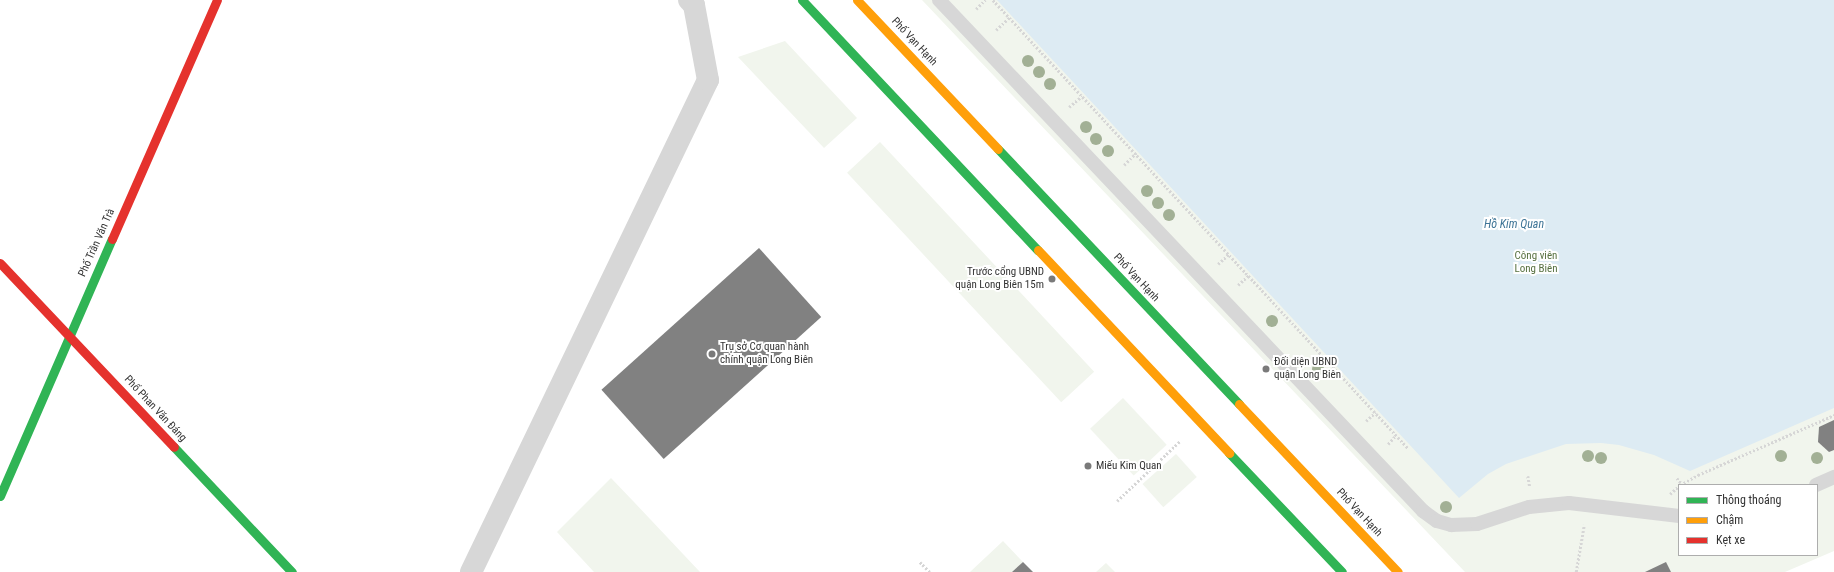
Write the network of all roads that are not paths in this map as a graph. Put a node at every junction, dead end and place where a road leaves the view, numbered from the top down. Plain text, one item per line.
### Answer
1 (217, 0) edge
2 (689, 0) edge
3 (802, 0) edge
4 (857, 0) edge
5 (939, 0) edge
6 (0, 263) edge
7 (69, 336) junction
8 (1834, 477) edge
9 (1818, 484) edge
10 (0, 496) edge
11 (1678, 516) edge
12 (292, 572) edge
13 (471, 572) edge
14 (1342, 572) edge
15 (1398, 572) edge

1 - 7 street, Phố Trần Văn Trà
2 - 13 street
3 - 14 street
4 - 15 street, Phố Vạn Hạnh
5 - 11 lane
6 - 7 street, Phố Phan Văn Đáng
7 - 10 street, Phố Trần Văn Trà
7 - 12 street, Phố Phan Văn Đáng
8 - 9 lane

